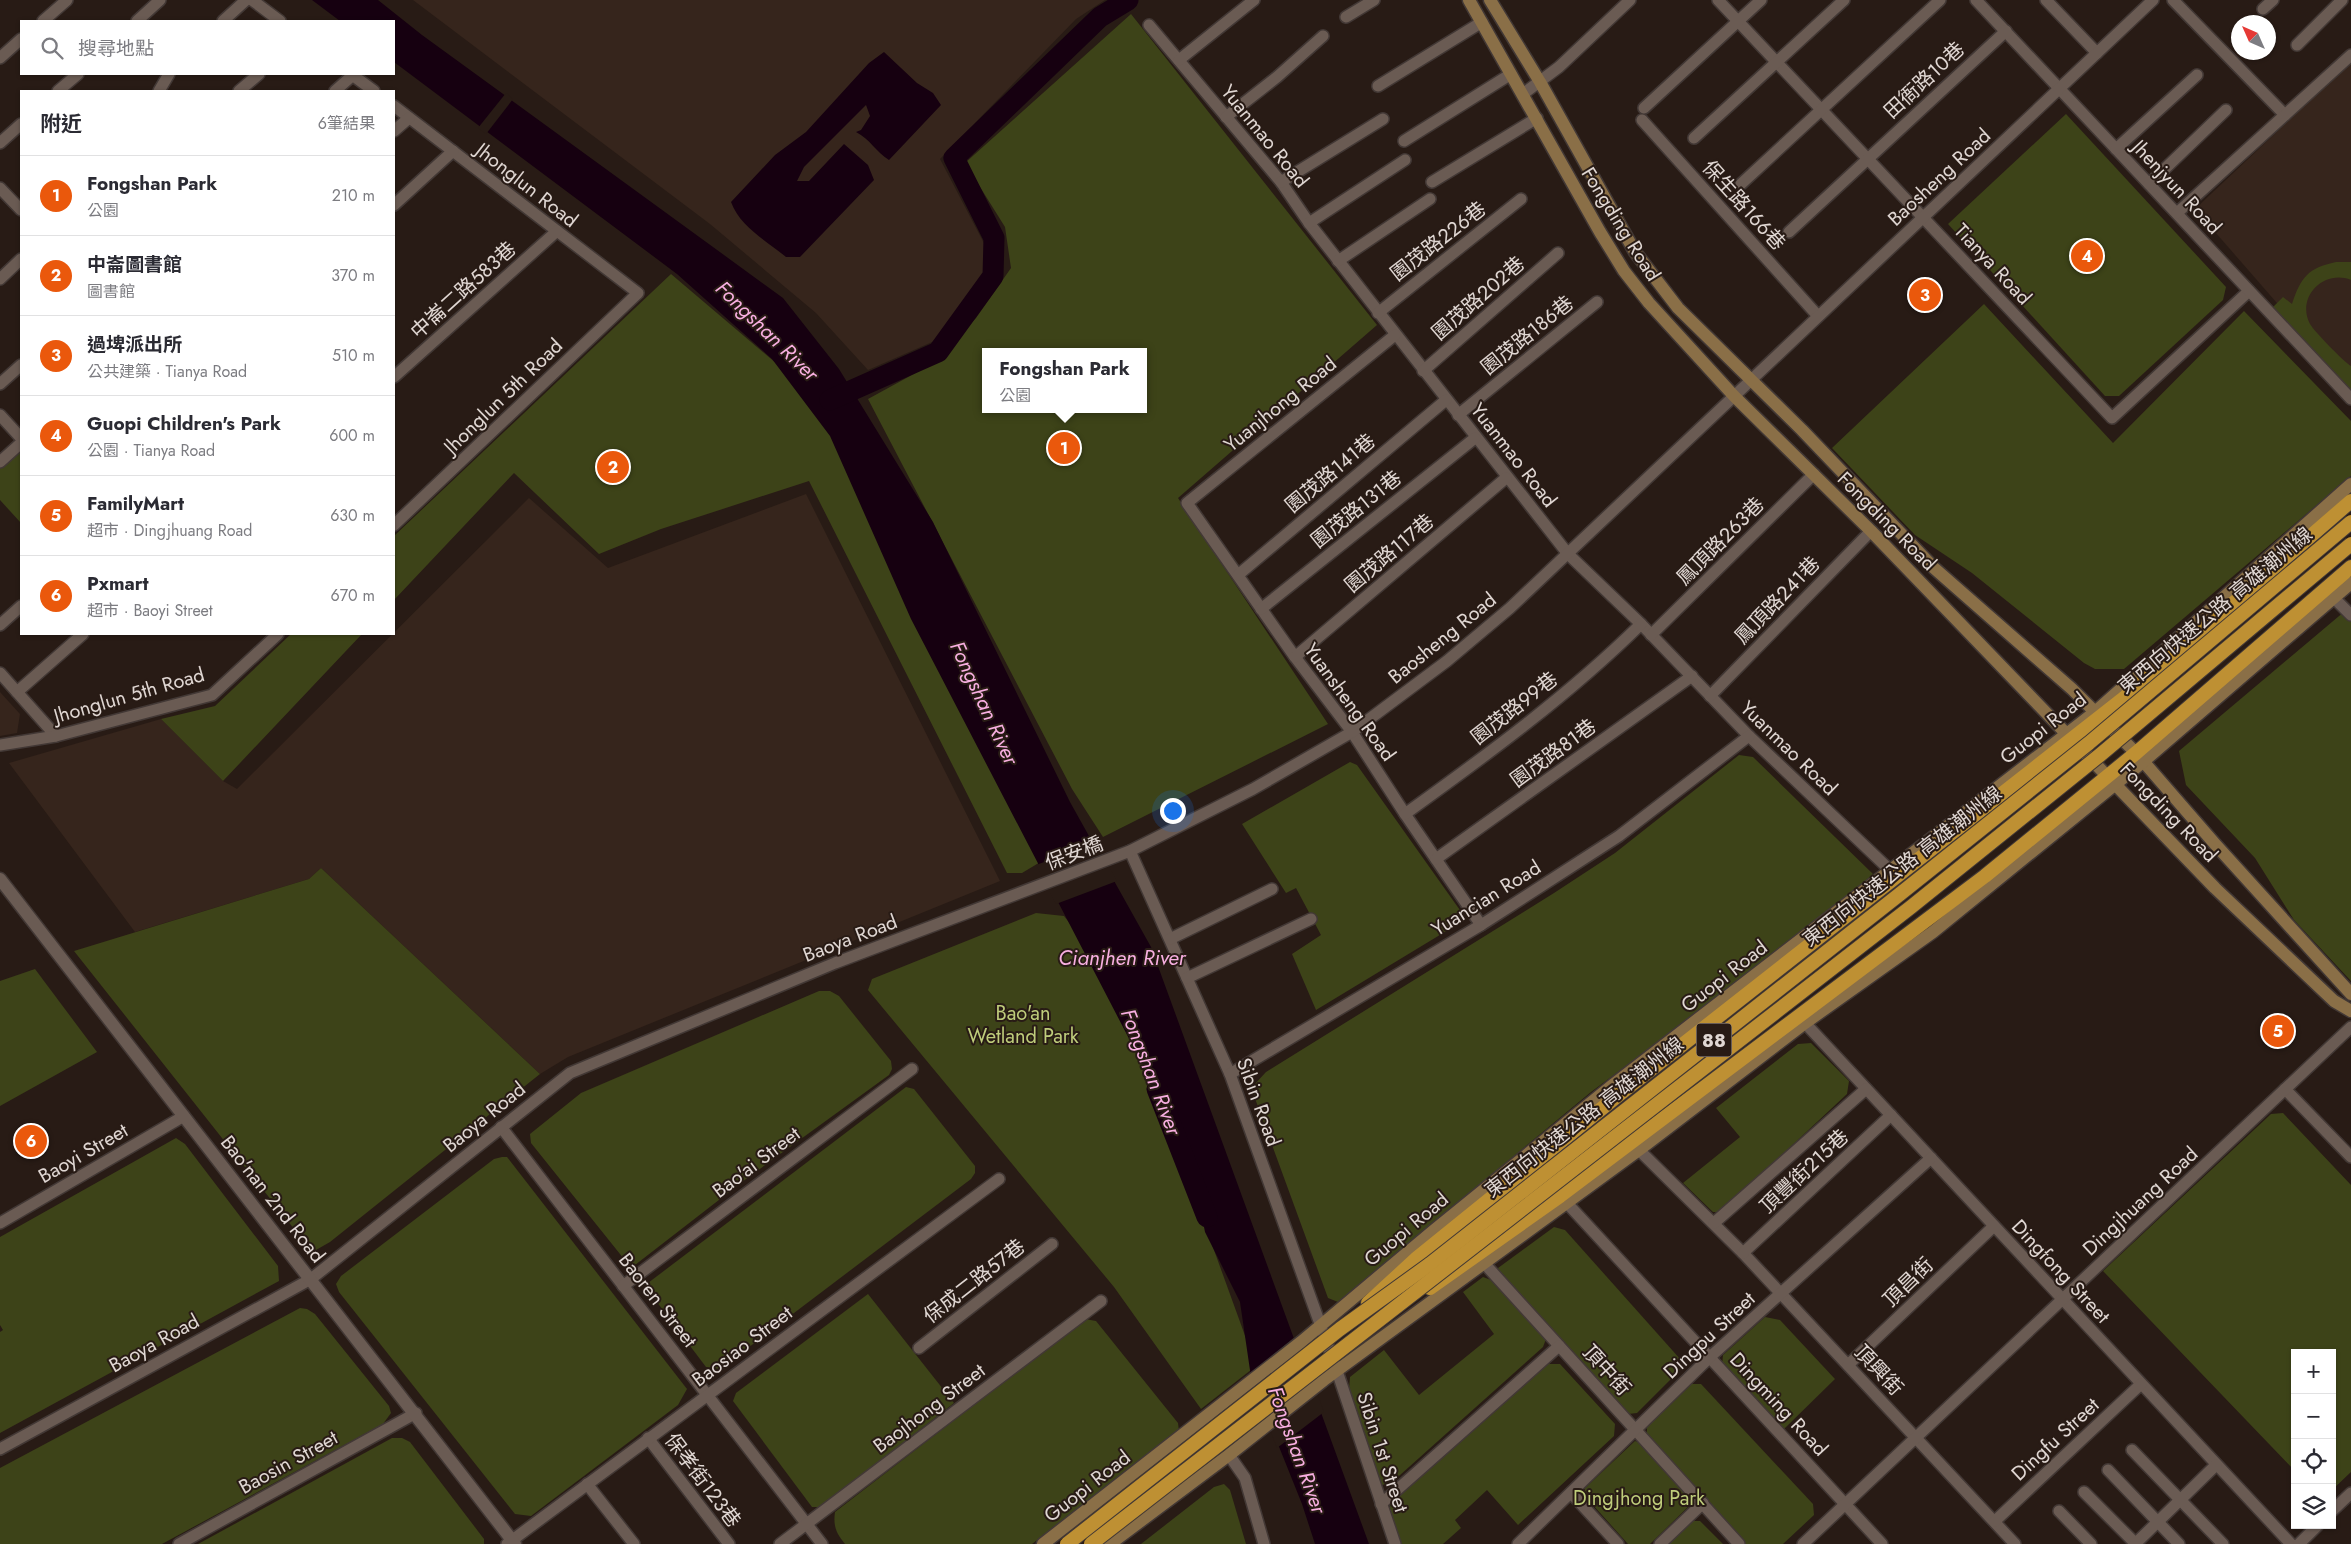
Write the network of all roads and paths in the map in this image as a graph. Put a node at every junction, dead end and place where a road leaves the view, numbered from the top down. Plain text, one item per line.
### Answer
1 (68, 0) edge
2 (160, 0) edge
3 (246, 0) edge
4 (252, 0) edge
5 (1254, 0) edge
6 (1374, 0) edge
7 (1469, 0) edge
8 (1490, 0) edge
9 (1630, 0) edge
10 (1718, 0) edge
11 (1761, 0) edge
12 (1844, 0) edge
13 (1940, 0) edge
14 (1976, 0) edge
15 (2046, 0) edge
16 (2173, 0) edge
17 (2273, 0) edge
18 (2342, 0) edge
19 (2149, 1) edge
20 (2263, 9) dead end
21 (1346, 17) dead end
22 (44, 20) edge
23 (138, 20) edge
24 (224, 20) edge
25 (279, 20) edge
26 (1738, 20) junction
27 (1482, 22) junction
28 (1149, 25) dead end
29 (2006, 31) junction
30 (1323, 36) dead end
31 (20, 41) edge
32 (2297, 45) dead end
33 (2097, 53) junction
34 (2351, 55) edge
35 (0, 58) edge
36 (1179, 60) junction
37 (1777, 62) junction
38 (1511, 74) junction
39 (77, 75) edge
40 (168, 75) edge
41 (258, 75) edge
42 (351, 75) edge
43 (353, 75) edge
44 (2197, 75) dead end
45 (1540, 82) junction
46 (1378, 86) dead end
47 (2060, 89) junction
48 (59, 90) edge
49 (160, 90) edge
50 (240, 90) edge
51 (336, 90) edge
52 (373, 90) edge
53 (1523, 94) junction
54 (395, 107) edge
55 (1821, 108) junction
56 (2226, 110) dead end
57 (2285, 115) junction
58 (1226, 117) junction
59 (409, 118) junction
60 (1537, 118) junction
61 (1383, 119) dead end
62 (20, 125) edge
63 (395, 130) edge
64 (1694, 138) dead end
65 (1404, 141) dead end
66 (0, 142) edge
67 (2116, 149) junction
68 (453, 151) junction
69 (1868, 158) junction
70 (1405, 160) dead end
71 (1281, 182) junction
72 (1432, 182) dead end
73 (1742, 184) dead end
74 (2149, 184) junction
75 (0, 188) edge
76 (1430, 199) dead end
77 (1521, 199) dead end
78 (395, 204) edge
79 (20, 208) edge
80 (2177, 214) junction
81 (1923, 217) junction
82 (1309, 223) junction
83 (557, 231) junction
84 (1789, 232) dead end
85 (1558, 253) dead end
86 (20, 260) edge
87 (1338, 261) junction
88 (0, 279) edge
89 (2249, 291) junction
90 (638, 294) joint
91 (1598, 302) dead end
92 (1378, 313) junction
93 (1818, 316) junction
94 (1395, 335) junction
95 (20, 366) edge
96 (1423, 371) junction
97 (395, 376) edge
98 (1750, 381) junction
99 (0, 384) edge
100 (1734, 396) junction
101 (2351, 399) edge
102 (1446, 400) junction
103 (0, 415) edge
104 (1458, 415) junction
105 (20, 437) edge
106 (1475, 438) junction
107 (20, 444) edge
108 (0, 462) edge
109 (1814, 474) junction
110 (1506, 478) junction
111 (2351, 484) edge
112 (2351, 501) edge
113 (1187, 503) joint
114 (2351, 522) edge
115 (395, 524) edge
116 (1871, 530) junction
117 (2351, 544) edge
118 (1568, 554) junction
119 (2351, 567) edge
120 (1238, 575) junction
121 (2351, 584) edge
122 (2334, 598) junction
123 (20, 607) edge
124 (1261, 609) junction
125 (2351, 615) edge
126 (1641, 624) junction
127 (0, 625) edge
128 (82, 635) edge
129 (277, 635) edge
130 (1651, 635) junction
131 (1295, 657) junction
132 (0, 673) edge
133 (1692, 676) junction
134 (17, 692) junction
135 (1710, 696) junction
136 (2098, 714) junction
137 (1352, 732) junction
138 (56, 736) junction
139 (1749, 736) junction
140 (2070, 736) junction
141 (0, 745) edge
142 (2140, 757) junction
143 (2112, 780) junction
144 (1405, 814) junction
145 (1130, 851) junction
146 (1436, 859) junction
147 (1891, 871) junction
148 (0, 879) edge
149 (1030, 889) joint
150 (1272, 889) dead end
151 (1311, 919) dead end
152 (1481, 925) junction
153 (1170, 939) junction
154 (1187, 978) junction
155 (2351, 994) edge
156 (2351, 1011) edge
157 (1805, 1023) junction
158 (2351, 1027) edge
159 (912, 1069) dead end
160 (1230, 1074) junction
161 (1866, 1088) junction
162 (2285, 1089) junction
163 (184, 1116) junction
164 (1891, 1116) junction
165 (501, 1128) junction
166 (1638, 1150) junction
167 (2351, 1157) edge
168 (1931, 1158) junction
169 (999, 1179) dead end
170 (1566, 1202) junction
171 (0, 1223) edge
172 (1714, 1223) junction
173 (1994, 1226) junction
174 (1052, 1244) dead end
175 (1743, 1253) junction
176 (1484, 1262) junction
177 (311, 1279) junction
178 (623, 1286) junction
179 (1782, 1293) junction
180 (2063, 1300) junction
181 (1101, 1301) dead end
182 (1319, 1326) junction
183 (1340, 1329) junction
184 (1348, 1342) junction
185 (1559, 1346) junction
186 (919, 1348) dead end
187 (1710, 1357) junction
188 (1848, 1364) junction
189 (1337, 1371) junction
190 (2141, 1384) junction
191 (707, 1395) junction
192 (416, 1413) junction
193 (1636, 1430) junction
194 (648, 1438) junction
195 (1916, 1438) junction
196 (0, 1449) edge
197 (2132, 1450) dead end
198 (1229, 1455) junction
199 (2216, 1465) junction
200 (2108, 1470) dead end
201 (587, 1484) junction
202 (2084, 1492) dead end
203 (1571, 1493) junction
204 (2351, 1493) edge
205 (2180, 1500) junction
206 (1703, 1503) junction
207 (1381, 1504) junction
208 (1846, 1504) junction
209 (2336, 1507) edge
210 (2059, 1511) dead end
211 (1995, 1522) junction
212 (2157, 1522) junction
213 (807, 1524) junction
214 (2314, 1529) edge
215 (511, 1543) edge
216 (179, 1544) edge
217 (634, 1544) edge
218 (729, 1544) edge
219 (780, 1544) edge
220 (822, 1544) edge
221 (1043, 1544) edge
222 (1067, 1544) edge
223 (1091, 1544) edge
224 (1110, 1544) edge
225 (1264, 1544) edge
226 (1395, 1544) edge
227 (1518, 1544) edge
228 (1618, 1544) edge
229 (1660, 1544) edge
230 (1740, 1544) edge
231 (1803, 1544) edge
232 (1882, 1544) edge
233 (2015, 1544) edge
234 (2091, 1544) edge
235 (2135, 1544) edge
236 (2179, 1544) edge
237 (2223, 1544) edge
238 (2291, 1544) edge
239 (2298, 1544) edge

1 - 22 street
2 - 23 street
3 - 24 street
4 - 25 street
5 - 36 street
6 - 21 street
7 - 27 main road, Fongding Road
8 - 45 main road, Fongding Road
9 - 45 street
10 - 26 street, Tianya Road
11 - 26 street
12 - 37 street
13 - 55 street
14 - 29 street, Jhenjyun Road
15 - 33 street
16 - 57 street
17 - 20 street
18 - 32 street
19 - 33 street, Baosheng Road
26 - 37 street, Tianya Road
26 - 93 street, 保生路166巷
27 - 38 main road, Fongding Road
27 - 46 street
28 - 36 street, Yuanmao Road
29 - 47 street, Jhenjyun Road
29 - 69 street, 田衙路10巷
30 - 58 street
31 - 35 street
33 - 47 street, Baosheng Road
34 - 57 street
36 - 58 street, Yuanmao Road
37 - 55 street, Tianya Road
37 - 64 street
38 - 53 main road, Fongding Road
38 - 65 street
39 - 48 street
40 - 49 street
41 - 50 street
42 - 51 street
43 - 52 street
44 - 67 street
45 - 53 street
45 - 98 main road, Fongding Road
47 - 67 street, Jhenjyun Road
47 - 81 street, Baosheng Road
53 - 60 main road, Fongding Road
54 - 59 street, Jhonglun Road
55 - 69 street, Tianya Road
55 - 73 street
56 - 74 street
57 - 80 street
58 - 71 street, Yuanmao Road
59 - 63 street
59 - 68 street, Jhonglun Road
60 - 72 street
60 - 100 main road, Fongding Road
61 - 71 street
62 - 66 street
67 - 74 street, Jhenjyun Road
68 - 78 street
68 - 83 street, Jhonglun Road
69 - 81 street, Tianya Road
69 - 84 street, 田衙路10巷
70 - 82 street
71 - 82 street, Yuanmao Road
74 - 80 street, Jhenjyun Road
75 - 79 street
76 - 87 street
77 - 92 street, 園茂路226巷
80 - 89 street, Jhenjyun Road
81 - 89 street, Tianya Road
81 - 93 street, Baosheng Road
82 - 87 street, Yuanmao Road
83 - 90 street, Jhonglun Road
83 - 97 street, 中崙二路583巷
85 - 96 street, 園茂路202巷
86 - 88 street
87 - 92 street, Yuanmao Road
89 - 101 street, Jhenjyun Road
90 - 115 street, Jhonglun 5th Road
91 - 104 street, 園茂路186巷
92 - 94 street, Yuanmao Road
93 - 98 street, Baosheng Road
94 - 96 street, Yuanmao Road
94 - 113 street, Yuanjhong Road
95 - 99 street
96 - 102 street, Yuanmao Road
98 - 100 street, Baosheng Road
98 - 136 main road, Fongding Road
100 - 109 main road, Fongding Road
100 - 118 street, Baosheng Road
102 - 104 street, Yuanmao Road
102 - 120 street, 園茂路141巷
103 - 105 street
104 - 106 street, Yuanmao Road
106 - 110 street, Yuanmao Road
106 - 124 street, 園茂路131巷
107 - 108 street
109 - 116 main road, Fongding Road
109 - 130 street, 鳳頂路263巷
110 - 118 street, Yuanmao Road
110 - 131 street, 園茂路117巷
111 - 136 main road, Guopi Road
112 - 136 highway
113 - 120 street, Yuansheng Road
114 - 183 highway, 東西向快速公路 高雄潮州線 / 88, bridge
116 - 135 street, 鳳頂路241巷
116 - 140 main road, Fongding Road
117 - 184 highway, 東西向快速公路 高雄潮州線 / 88, bridge
118 - 126 street, Yuanmao Road
118 - 137 street, Baosheng Road
119 - 142 highway
120 - 124 street, Yuansheng Road
121 - 122 main road
122 - 125 street
122 - 142 main road
123 - 127 street
124 - 131 street, Yuansheng Road
126 - 130 street, Yuanmao Road
126 - 144 street, 園茂路99巷
128 - 134 street
129 - 138 street, Jhonglun 5th Road
130 - 133 street, Yuanmao Road
131 - 137 street, Yuansheng Road
132 - 134 street
133 - 135 street, Yuanmao Road
133 - 146 street, 園茂路81巷
134 - 138 street
135 - 139 street, Yuanmao Road
136 - 140 highway
136 - 142 main road, Fongding Road
137 - 144 street, Yuansheng Road
137 - 145 street, Baosheng Road
138 - 141 street, Jhonglun 5th Road
139 - 147 street, Yuanmao Road
139 - 152 street, Yuancian Road
140 - 143 main road, Fongding Road
140 - 147 main road, Guopi Road
140 - 183 highway, bridge
142 - 143 highway
142 - 155 main road, Fongding Road
143 - 156 main road, Fongding Road
143 - 157 main road
143 - 184 highway, bridge
144 - 146 street, Yuansheng Road
145 - 149 street, 保安橋
145 - 153 street, Sibin Road
146 - 152 street, Yuansheng Road
147 - 182 main road, Guopi Road
148 - 163 street, Bao'nan 2nd Road
149 - 165 street, Baoya Road
150 - 153 street
151 - 154 street
152 - 160 street, Yuancian Road
153 - 154 street, Sibin Road
154 - 160 street, Sibin Road
157 - 161 street, Dingfong Street
157 - 166 main road
158 - 162 street, Dingjhuang Road
159 - 178 street, Bao'ai Street
160 - 182 street, Sibin Road
161 - 164 street, Dingfong Street
161 - 172 street
162 - 167 street
162 - 180 street, Dingjhuang Road
163 - 171 street, Baoyi Street
163 - 177 street, Bao'nan 2nd Road
164 - 168 street, Dingfong Street
164 - 175 street, 頂豐街215巷
165 - 177 street, Baoya Road
165 - 178 street, Baoren Street
166 - 170 main road
166 - 172 street, 頂興街
168 - 173 street, Dingfong Street
168 - 179 street, Dingpu Street
169 - 191 street, Baosiao Street
170 - 176 main road
170 - 187 street, Dingming Road
172 - 175 street, 頂興街
173 - 180 street, Dingfong Street
173 - 188 street, 頂昌街
174 - 186 street, 保成二路57巷
175 - 179 street, 頂興街
176 - 185 street, 頂中街
176 - 189 main road
177 - 192 street, Bao'nan 2nd Road
177 - 196 street, Baoya Road
178 - 191 street, Baoren Street
179 - 187 street, Dingpu Street
179 - 188 street, 頂興街
180 - 190 street, Dingfong Street
180 - 195 street, Dingjhuang Road
181 - 213 street, Baojhong Street
182 - 189 street, Sibin Road
182 - 221 main road, Guopi Road
183 - 222 highway, 東西向快速公路 高雄潮州線 / 88, bridge
184 - 223 highway, 東西向快速公路 高雄潮州線 / 88, bridge
185 - 193 street, 頂中街
185 - 207 street
187 - 193 street, Dingpu Street
187 - 208 street, Dingming Road
188 - 195 street, 頂興街
189 - 198 main road
189 - 207 street, Sibin 1st Street
190 - 199 street, Dingfong Street
190 - 211 street, Dingfu Street
191 - 194 street, Baosiao Street
191 - 213 street, Baoren Street
192 - 215 street, Bao'nan 2nd Road
192 - 216 street, Baosin Street
193 - 203 street, Dingpu Street
193 - 206 street, 頂中街
194 - 201 street, Baosiao Street
194 - 218 street, 保孝街123巷
195 - 208 street, Dingjhuang Road
195 - 211 street, 頂興街
197 - 205 street
198 - 224 main road
198 - 225 street
199 - 205 street
199 - 238 street, Dingfong Street
200 - 212 street
201 - 215 street, Baosiao Street
201 - 217 street
202 - 235 street
203 - 227 street, Dingpu Street
203 - 228 street
204 - 209 street
205 - 212 street
205 - 237 street
206 - 229 street
206 - 230 street, 頂中街
207 - 226 street, Sibin 1st Street
208 - 231 street, Dingjhuang Road
208 - 232 street, Dingming Road
210 - 234 street
211 - 233 street, 頂興街
212 - 235 street
212 - 236 street
213 - 219 street, Baojhong Street
213 - 220 street, Baoren Street
214 - 239 street

